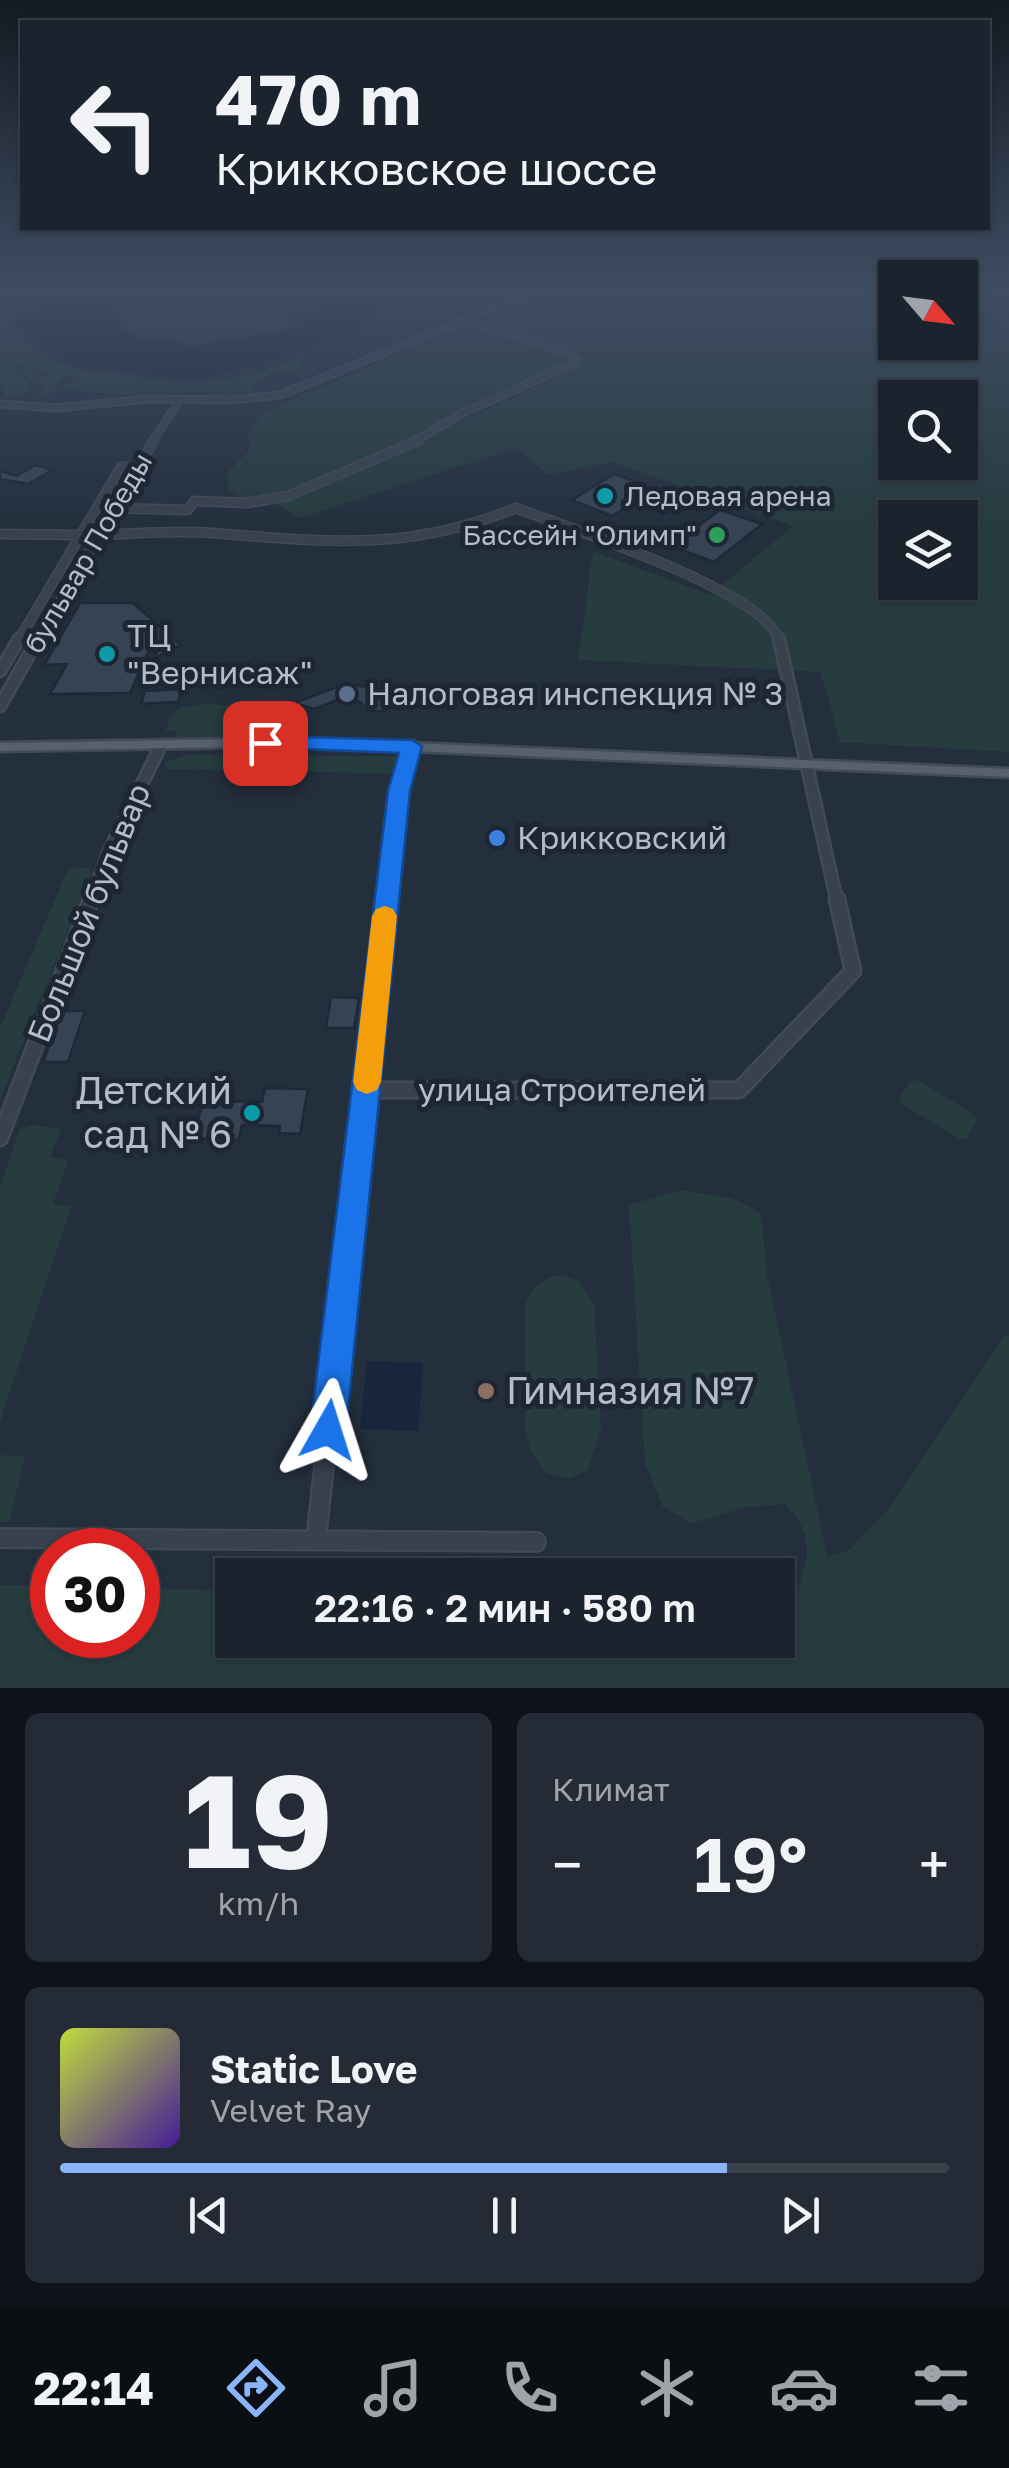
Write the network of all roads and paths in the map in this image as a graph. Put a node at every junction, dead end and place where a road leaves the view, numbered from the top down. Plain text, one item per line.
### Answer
1 (351, 368) edge
2 (564, 368) edge
3 (179, 400) junction
4 (0, 404) edge
5 (136, 467) junction
6 (113, 508) junction
7 (0, 534) edge
8 (80, 535) junction
9 (98, 535) junction
10 (0, 671) edge
11 (0, 706) edge
12 (159, 748) junction
13 (411, 749) junction
14 (0, 750) edge
15 (806, 766) junction
16 (1009, 775) edge
17 (366, 1090) junction
18 (0, 1138) edge
19 (0, 1538) edge
20 (316, 1540) junction
21 (536, 1542) dead end

1 - 3 street
2 - 6 street
3 - 4 street
3 - 5 street, бульвар Победы
5 - 6 street, бульвар Победы
5 - 8 street
6 - 9 street, бульвар Победы
7 - 8 street
8 - 10 street
9 - 11 street, бульвар Победы
9 - 15 street
12 - 13 main road
12 - 14 main road
12 - 18 street, Большой бульвар
13 - 15 main road
13 - 17 street
15 - 16 main road
15 - 17 street, улица Строителей
17 - 20 street
19 - 20 street
20 - 21 street

